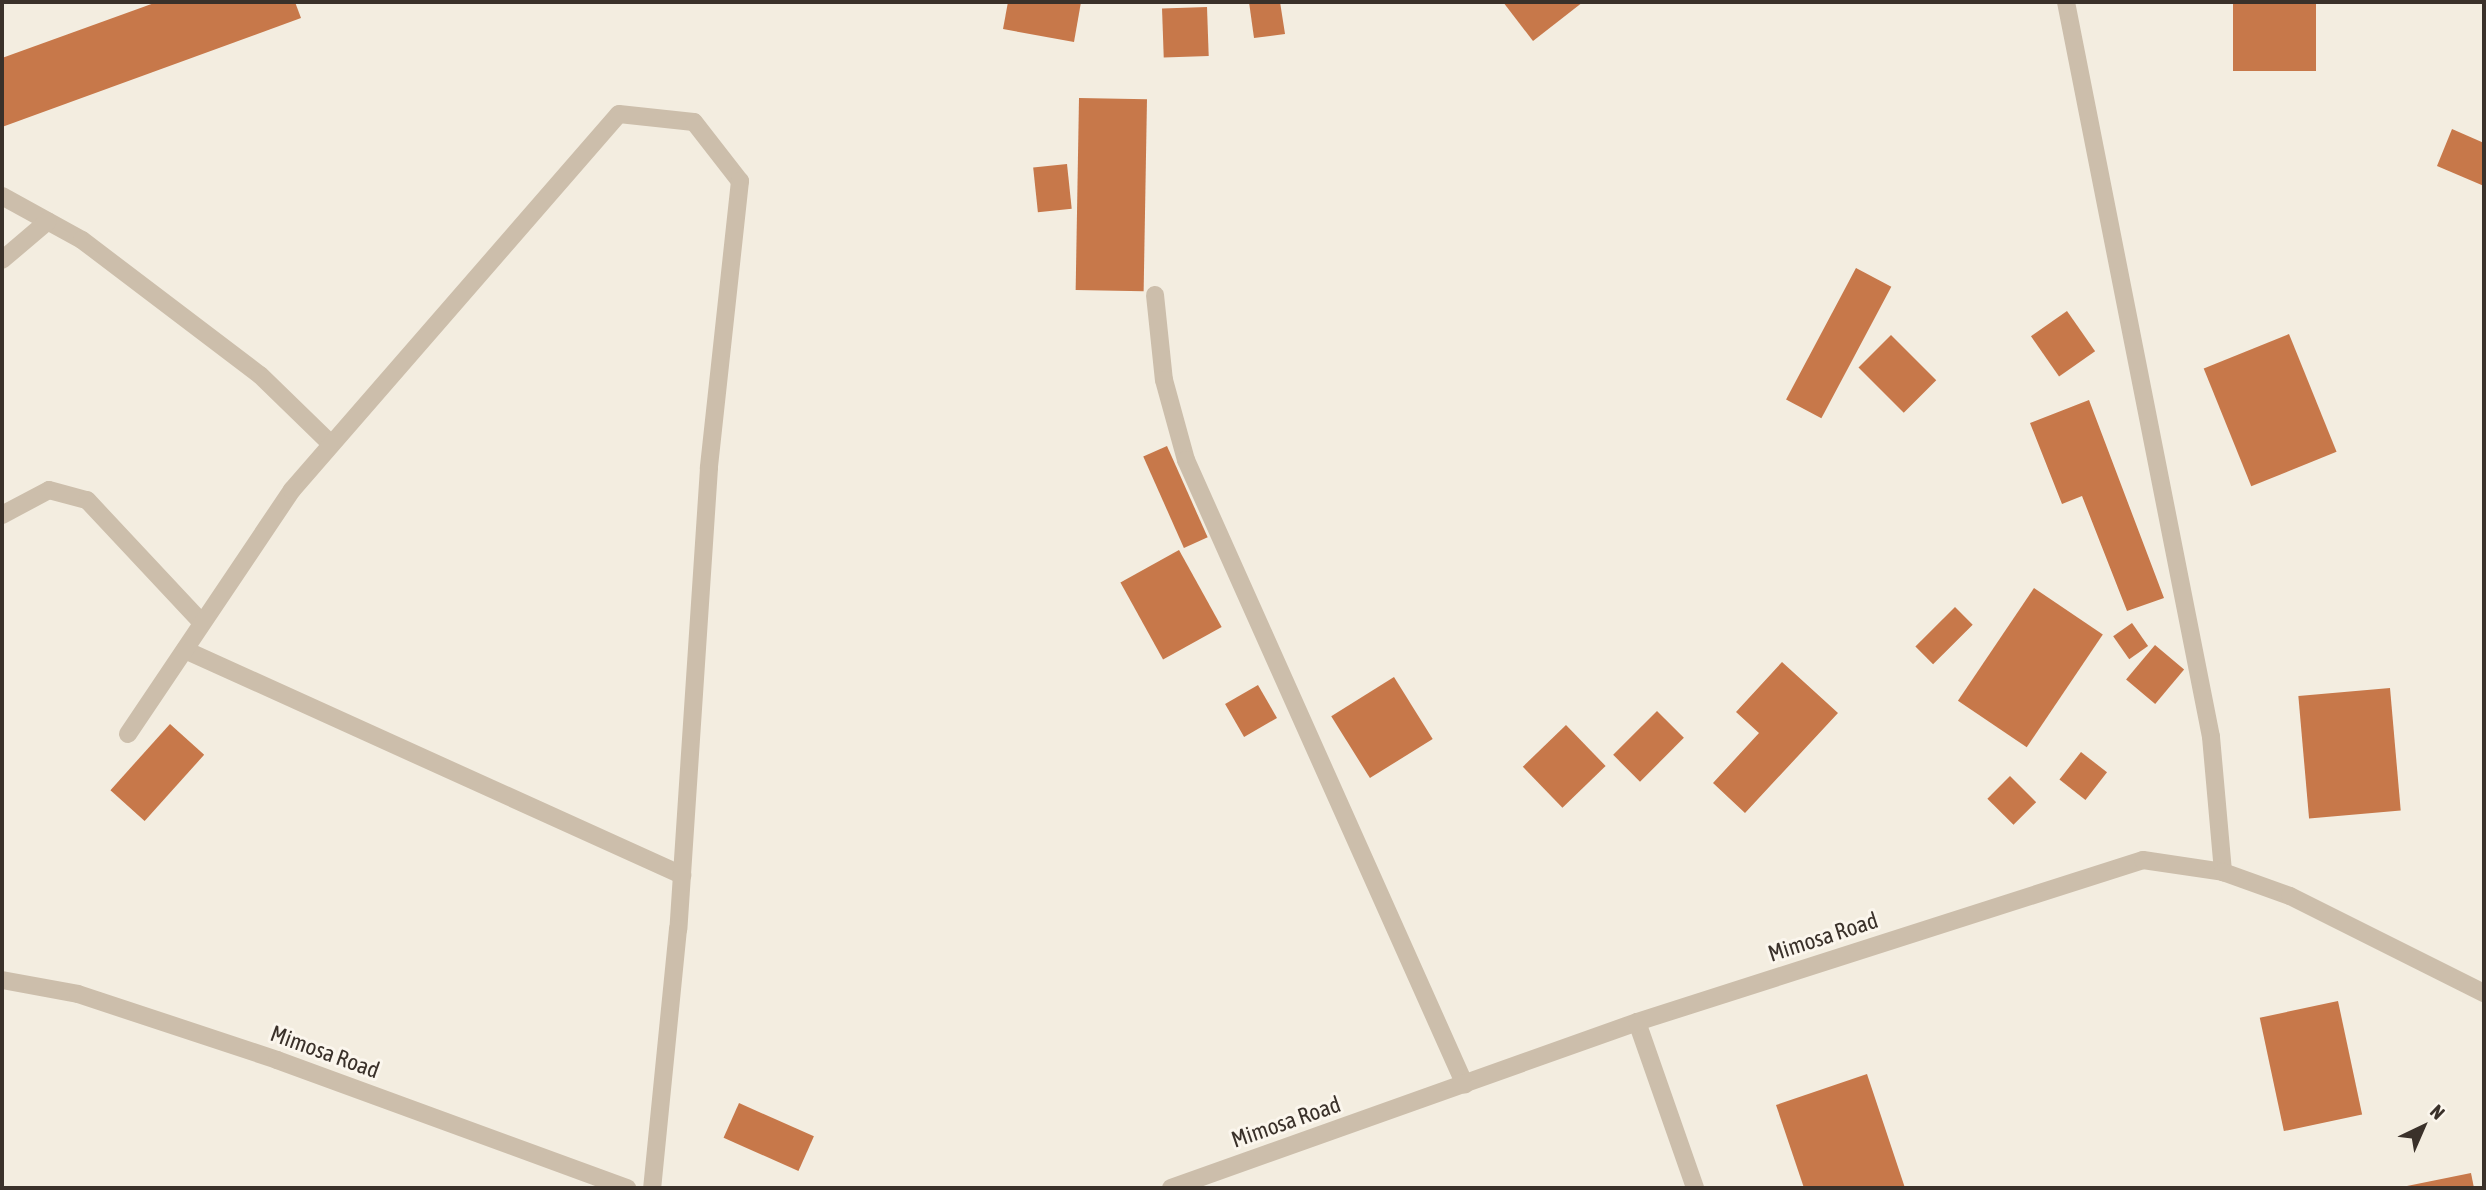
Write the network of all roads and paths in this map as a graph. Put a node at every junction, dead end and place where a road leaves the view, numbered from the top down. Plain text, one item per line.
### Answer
1 (2066, 2) edge
2 (2, 196) edge
3 (48, 221) junction
4 (2, 260) edge
5 (1156, 295) dead end
6 (331, 444) junction
7 (2, 516) edge
8 (202, 623) junction
9 (185, 650) junction
10 (128, 734) dead end
11 (2223, 872) junction
12 (682, 875) junction
13 (2, 980) edge
14 (2484, 993) edge
15 (1637, 1022) junction
16 (1465, 1085) junction
17 (627, 1188) edge
18 (652, 1188) edge
19 (1171, 1188) edge
20 (1695, 1188) edge

1 - 11 street
2 - 3 street
3 - 4 street
3 - 6 street
5 - 16 street
6 - 8 street
6 - 12 street
7 - 8 street
8 - 9 street
9 - 10 street
9 - 12 street
11 - 14 street, Mimosa Road
11 - 15 street, Mimosa Road
12 - 18 street
13 - 17 street, Mimosa Road
15 - 16 street, Mimosa Road
15 - 20 street
16 - 19 street, Mimosa Road

